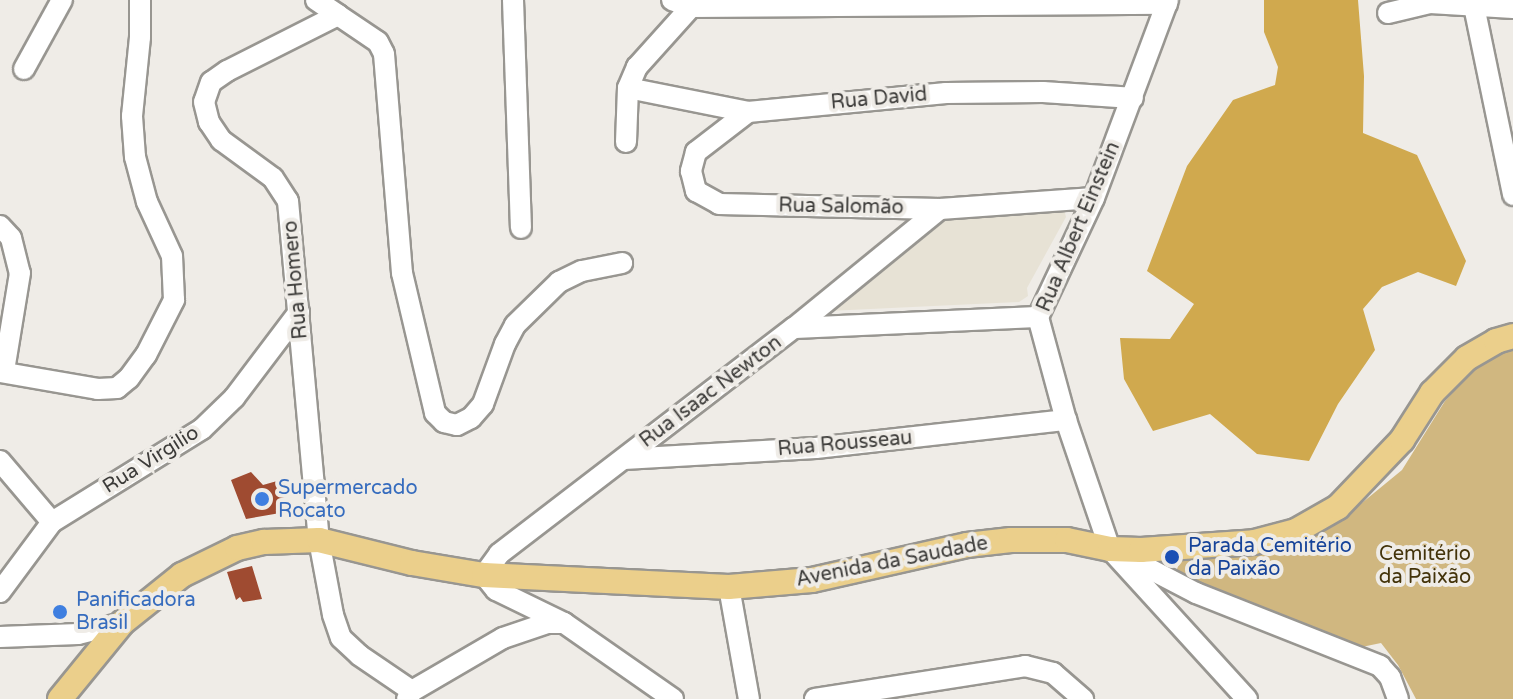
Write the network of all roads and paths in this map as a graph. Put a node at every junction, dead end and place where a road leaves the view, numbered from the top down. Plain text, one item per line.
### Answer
1 (62, 0) edge
2 (140, 0) edge
3 (316, 0) edge
4 (1167, 2) edge
5 (1430, 2) edge
6 (682, 4) edge
7 (1474, 6) junction
8 (1513, 8) edge
9 (512, 9) edge
10 (1388, 13) dead end
11 (338, 15) junction
12 (24, 69) dead end
13 (628, 88) junction
14 (1133, 98) junction
15 (748, 112) junction
16 (626, 142) dead end
17 (1513, 195) edge
18 (1094, 198) junction
19 (940, 209) junction
20 (0, 226) edge
21 (521, 228) dead end
22 (622, 263) dead end
23 (299, 312) junction
24 (1038, 317) junction
25 (794, 328) junction
26 (1513, 336) edge
27 (2, 371) edge
28 (1066, 420) junction
29 (624, 459) junction
30 (0, 461) edge
31 (52, 522) junction
32 (319, 540) junction
33 (1110, 549) junction
34 (484, 575) junction
35 (729, 587) junction
36 (0, 592) edge
37 (122, 623) junction
38 (564, 623) junction
39 (78, 634) junction
40 (0, 637) edge
41 (80, 673) junction
42 (410, 695) edge
43 (60, 699) edge
44 (673, 699) edge
45 (749, 699) edge
46 (815, 699) edge
47 (1083, 699) edge
48 (1247, 699) edge
49 (1398, 699) edge

1 - 12 street
2 - 27 street
3 - 11 street
4 - 6 street
4 - 14 street, Rua Albert Einstein
5 - 7 street
5 - 10 street
6 - 13 street
7 - 8 street
7 - 17 street
9 - 21 street
11 - 22 street
11 - 23 street, Rua Homero
13 - 15 street, Rua David
13 - 16 street
14 - 15 street, Rua David
14 - 18 street, Rua Albert Einstein
15 - 19 street, Rua Salomão
18 - 19 street, Rua Salomão
18 - 24 street, Rua Albert Einstein
19 - 25 street, Rua Isaac Newton
20 - 27 street
23 - 31 street, Rua Virgilio
23 - 32 street, Rua Homero
24 - 25 street
24 - 28 street, Rua Albert Einstein
25 - 29 street, Rua Isaac Newton
26 - 33 main road, Avenida da Saudade
28 - 29 street, Rua Rousseau
28 - 33 street, Rua Albert Einstein
29 - 34 street, Rua Isaac Newton
30 - 31 street
31 - 36 street
32 - 34 main road, Avenida da Saudade
32 - 37 main road, Avenida da Saudade
32 - 42 street, Rua Homero
33 - 35 main road, Avenida da Saudade
33 - 48 street
33 - 49 street
34 - 35 main road, Avenida da Saudade
34 - 38 street
35 - 45 street
37 - 39 street
37 - 41 main road, Avenida da Saudade
38 - 42 street
38 - 44 street
39 - 40 street
39 - 41 street
41 - 43 main road, Avenida da Saudade
46 - 47 street

